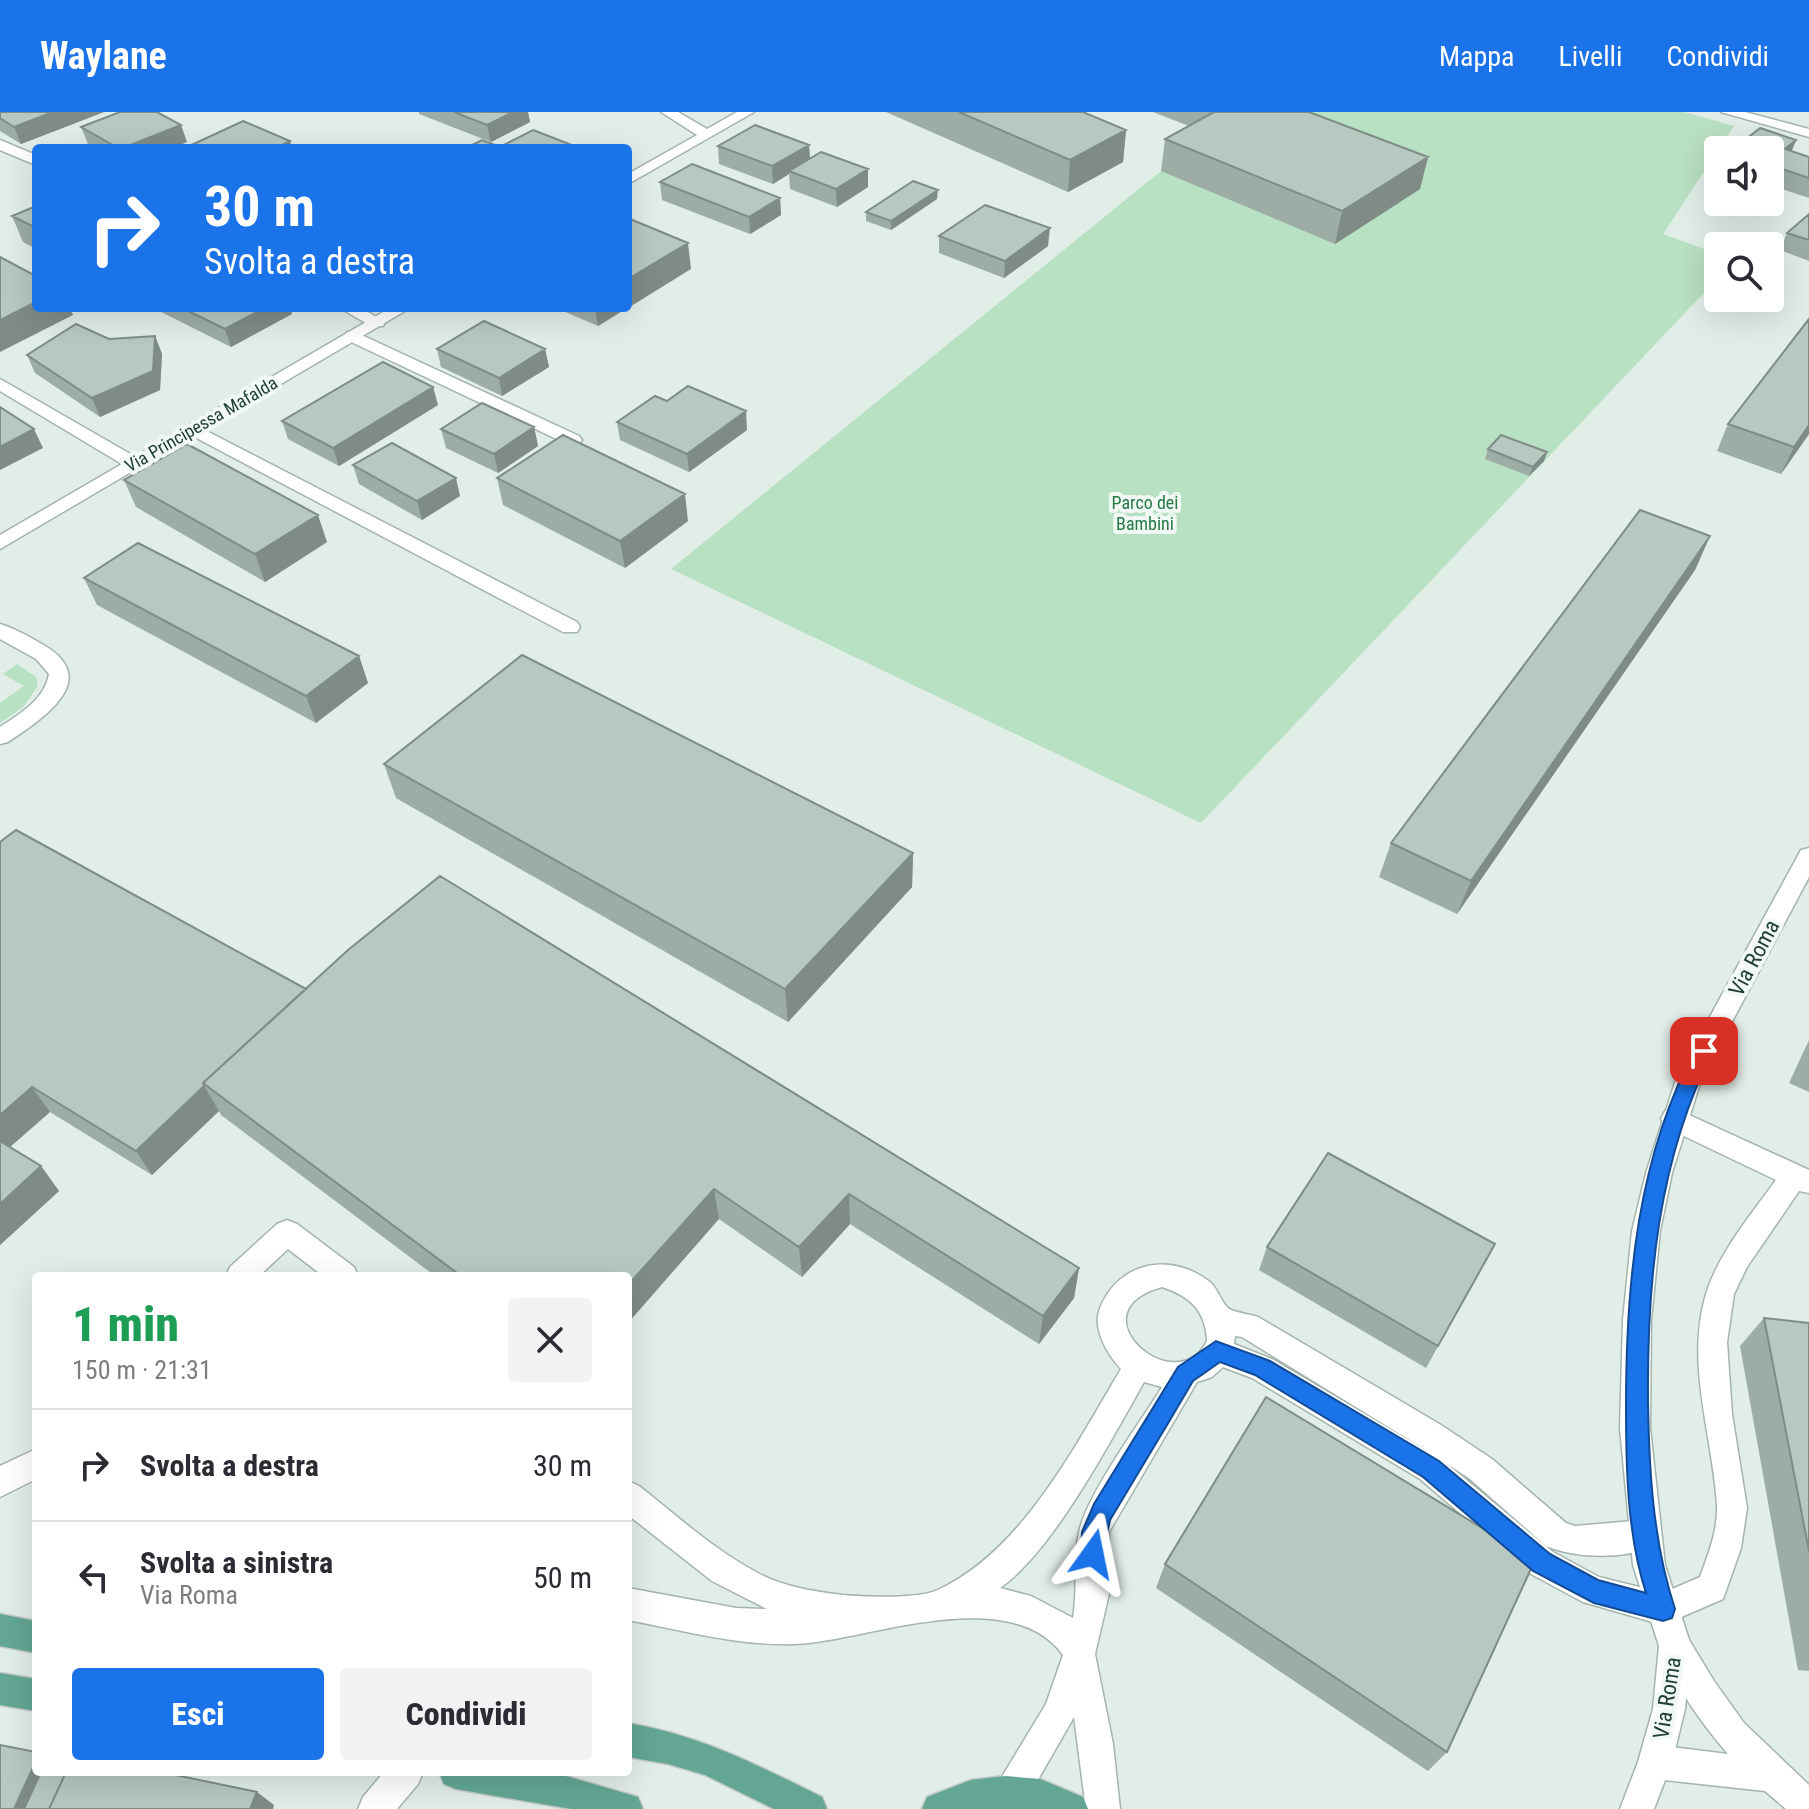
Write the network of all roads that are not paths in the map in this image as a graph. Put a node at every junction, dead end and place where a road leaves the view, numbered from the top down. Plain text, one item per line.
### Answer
1 (668, 112) edge
2 (747, 112) edge
3 (1728, 112) edge
4 (1809, 133) edge
5 (708, 135) junction
6 (0, 144) edge
7 (32, 159) edge
8 (632, 178) edge
9 (356, 312) edge
10 (395, 312) edge
11 (377, 322) junction
12 (353, 336) junction
13 (0, 384) edge
14 (193, 429) junction
15 (573, 440) edge
16 (133, 463) junction
17 (0, 543) edge
18 (570, 627) dead end
19 (0, 631) edge
20 (0, 737) edge
21 (1809, 856) edge
22 (1674, 1119) junction
23 (1802, 1180) edge
24 (244, 1272) edge
25 (339, 1272) edge
26 (1220, 1319) junction
27 (1216, 1351) junction
28 (1138, 1366) junction
29 (1186, 1374) junction
30 (32, 1465) edge
31 (0, 1482) edge
32 (632, 1499) edge
33 (1645, 1535) junction
34 (632, 1605) edge
35 (940, 1607) junction
36 (1663, 1609) junction
37 (869, 1614) junction
38 (0, 1630) edge
39 (32, 1636) edge
40 (1675, 1646) junction
41 (1078, 1649) junction
42 (0, 1689) edge
43 (32, 1694) edge
44 (632, 1741) edge
45 (1655, 1762) junction
46 (1768, 1775) junction
47 (403, 1776) edge
48 (479, 1776) edge
49 (1012, 1792) junction
50 (1809, 1806) edge
51 (375, 1809) edge
52 (626, 1809) edge
53 (810, 1809) edge
54 (939, 1809) edge
55 (1071, 1809) edge
56 (1103, 1809) edge
57 (1637, 1809) edge

1 - 5 street
2 - 5 street
3 - 4 street
5 - 8 street
6 - 7 street
9 - 11 street
10 - 11 street, Via Principessa Mafalda
11 - 12 street, Via Principessa Mafalda
12 - 14 street, Via Principessa Mafalda
12 - 15 street
13 - 16 street
14 - 16 street, Via Principessa Mafalda
14 - 18 street
16 - 17 street, Via Principessa Mafalda
19 - 20 street
21 - 22 street, Via Roma
22 - 23 street
22 - 33 street, Via Roma
23 - 36 street
24 - 25 street
26 - 27 street
26 - 28 street
26 - 33 street
27 - 29 street
27 - 36 street
28 - 29 street
28 - 35 street
29 - 41 street
30 - 31 street
32 - 37 street
33 - 36 street, Via Roma
34 - 37 street
35 - 37 street
35 - 41 street
36 - 40 street, Via Roma
38 - 39 main road
40 - 45 street, Via Roma
40 - 46 street
41 - 49 street
41 - 56 street
42 - 43 main road
44 - 53 main road
45 - 46 street
45 - 57 street, Via Roma
46 - 50 street
47 - 51 street
48 - 52 main road
49 - 54 main road
49 - 55 main road

